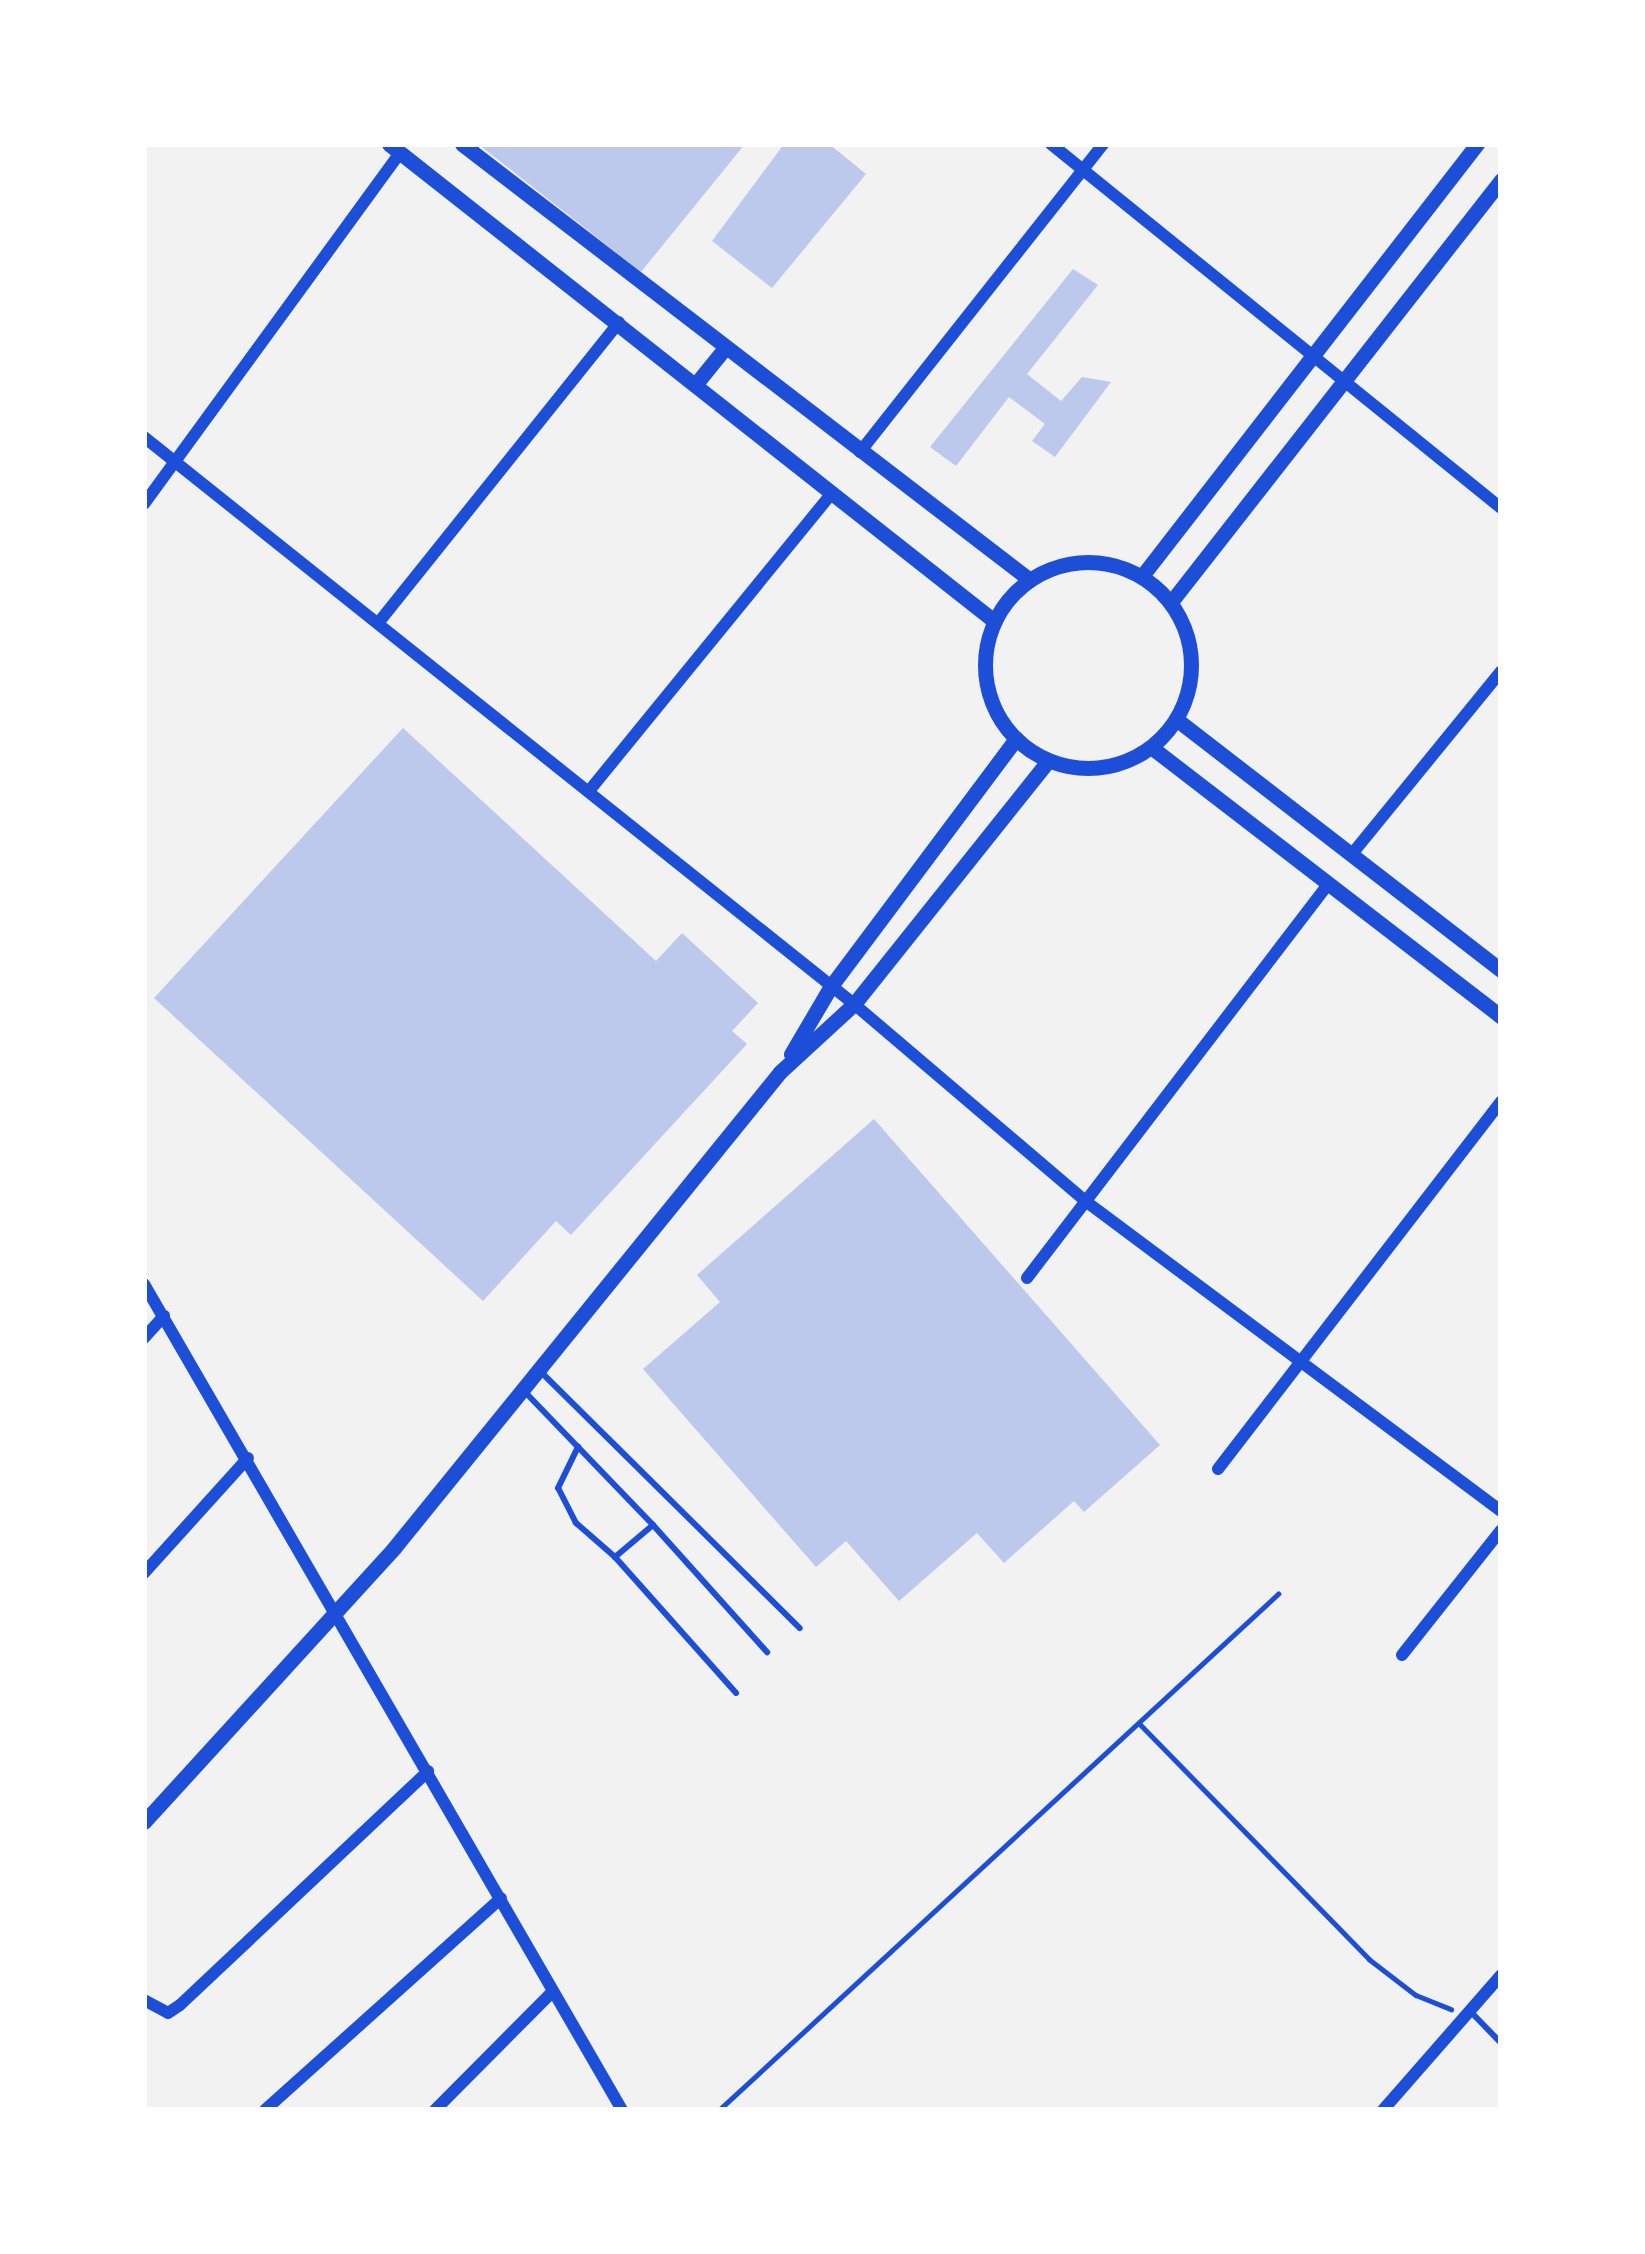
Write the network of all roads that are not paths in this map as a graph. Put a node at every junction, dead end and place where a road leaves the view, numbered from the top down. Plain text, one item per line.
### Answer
1 (461, 144) edge
2 (1051, 144) edge
3 (1103, 144) edge
4 (1477, 144) edge
5 (394, 148) edge
6 (1082, 170) junction
7 (1501, 180) edge
8 (619, 322) junction
9 (725, 348) junction
10 (1313, 362) junction
11 (695, 385) junction
12 (1343, 385) junction
13 (144, 437) edge
14 (860, 452) junction
15 (174, 459) junction
16 (830, 495) junction
17 (144, 504) edge
18 (1501, 508) edge
19 (1142, 576) junction
20 (1030, 580) junction
21 (1172, 602) junction
22 (994, 621) junction
23 (380, 622) junction
24 (1501, 670) edge
25 (1176, 719) junction
26 (1016, 739) junction
27 (1150, 748) junction
28 (1048, 760) junction
29 (589, 791) junction
30 (1352, 854) junction
31 (1327, 885) junction
32 (1501, 970) edge
33 (831, 986) junction
34 (854, 1004) junction
35 (1501, 1017) edge
36 (780, 1072) junction
37 (1501, 1101) edge
38 (1084, 1200) junction
39 (1027, 1277) dead end
40 (144, 1284) edge
41 (164, 1316) junction
42 (144, 1338) edge
43 (1300, 1358) junction
44 (538, 1370) junction
45 (523, 1389) junction
46 (578, 1447) junction
47 (248, 1458) junction
48 (1218, 1469) dead end
49 (1501, 1510) edge
50 (653, 1525) junction
51 (1501, 1530) edge
52 (615, 1557) junction
53 (144, 1573) edge
54 (336, 1611) junction
55 (800, 1628) dead end
56 (767, 1652) dead end
57 (1402, 1655) dead end
58 (736, 1693) dead end
59 (428, 1771) junction
60 (144, 1822) edge
61 (501, 1898) junction
62 (1501, 1975) edge
63 (551, 1993) junction
64 (144, 2000) edge
65 (1471, 2012) junction
66 (1501, 2043) edge
67 (280, 2096) junction
68 (265, 2110) edge
69 (293, 2110) edge
70 (435, 2110) edge
71 (622, 2110) edge
72 (1383, 2110) edge

1 - 9 street
2 - 6 street
3 - 6 street
4 - 10 street
5 - 8 street
5 - 15 street
6 - 10 street
6 - 14 street
7 - 12 street
8 - 11 street
8 - 23 street
9 - 11 street
9 - 14 street
10 - 12 street
10 - 19 street
11 - 16 street
12 - 18 street
12 - 21 street
13 - 15 street
14 - 20 street
15 - 17 street
15 - 23 street
16 - 22 street
16 - 29 street
19 - 20 street
19 - 21 street
20 - 22 street
21 - 25 street
22 - 26 street
23 - 29 street
24 - 30 street
25 - 27 street
25 - 30 street
26 - 28 street
26 - 33 street
27 - 28 street
27 - 31 street
28 - 34 street
29 - 33 street
30 - 32 street
31 - 35 street
31 - 38 street
33 - 34 street
33 - 36 street
34 - 36 street
34 - 38 street
36 - 44 street
37 - 43 street
38 - 39 street
38 - 43 street
40 - 41 street
41 - 42 street
41 - 47 street
43 - 48 street
43 - 49 street
44 - 45 street
44 - 55 lane
45 - 46 lane
45 - 54 street
46 - 50 lane
46 - 52 lane
47 - 53 street
47 - 54 street
50 - 52 lane
50 - 56 lane
51 - 57 street
52 - 58 lane
54 - 59 street
54 - 60 street
59 - 61 street
59 - 64 street
61 - 63 street
61 - 67 street
62 - 65 street
63 - 70 street
63 - 71 street
65 - 66 lane
65 - 72 street
67 - 68 street
67 - 69 street

